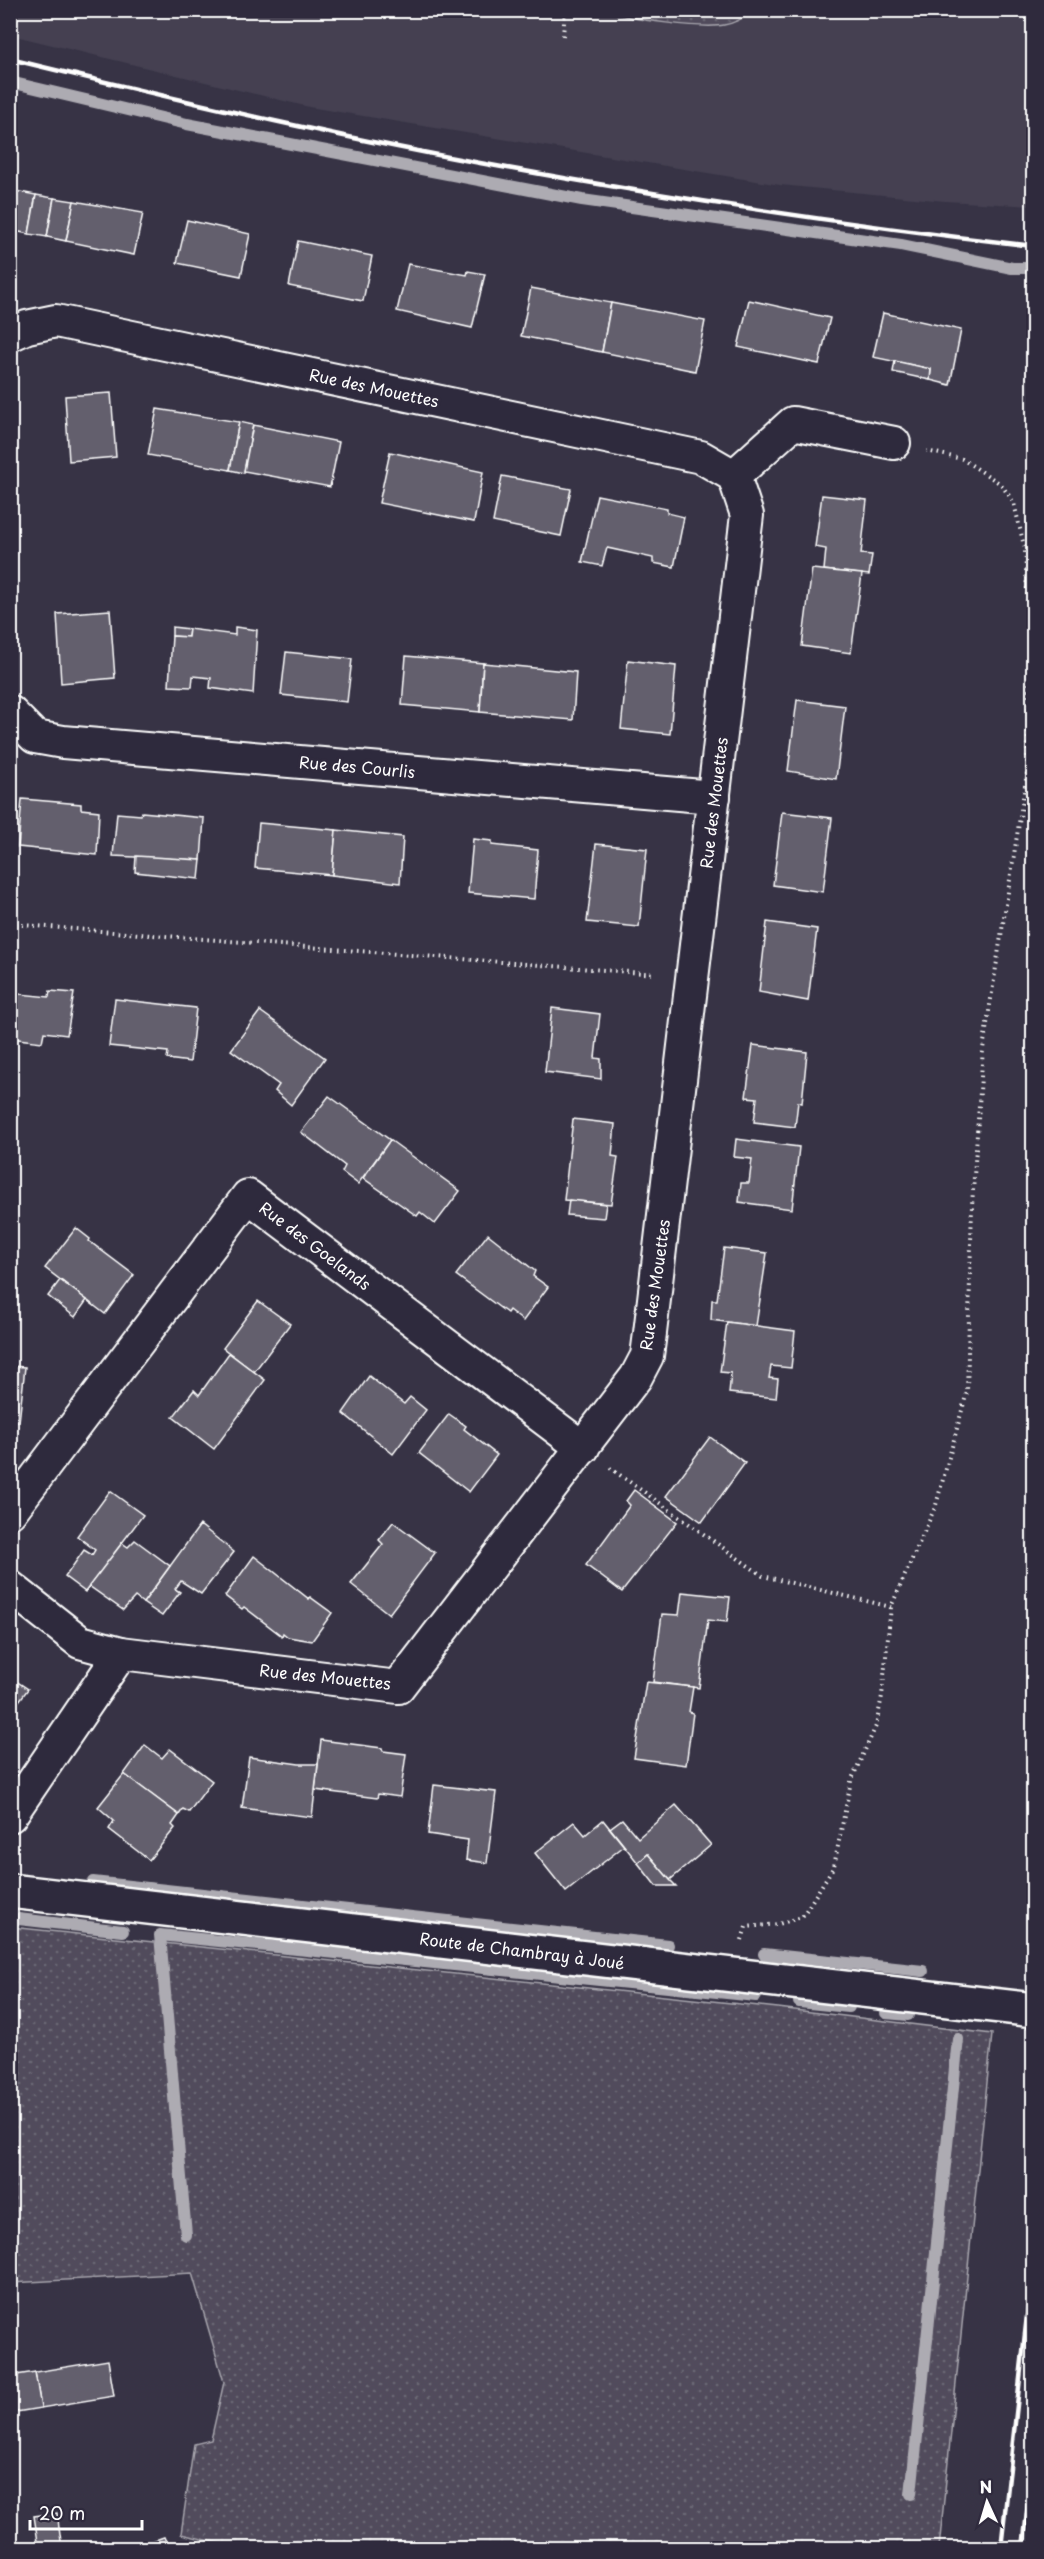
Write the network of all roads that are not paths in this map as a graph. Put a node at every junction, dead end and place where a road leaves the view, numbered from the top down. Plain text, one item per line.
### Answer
1 (10, 335) edge
2 (894, 443) road end
3 (734, 476) junction
4 (10, 712) edge
5 (714, 797) junction
6 (583, 1448) junction
7 (10, 1512) edge
8 (10, 1587) edge
9 (121, 1653) junction
10 (10, 1816) edge
11 (10, 1890) edge
12 (1034, 2010) edge

1 - 3 street, Rue des Mouettes
2 - 3 street
3 - 5 street, Rue des Mouettes
4 - 5 street, Rue des Courlis
5 - 6 street, Rue des Mouettes
6 - 7 street, Rue des Goelands
6 - 9 street, Rue des Mouettes
8 - 9 street
9 - 10 street
11 - 12 street, Route de Chambray à Joué

